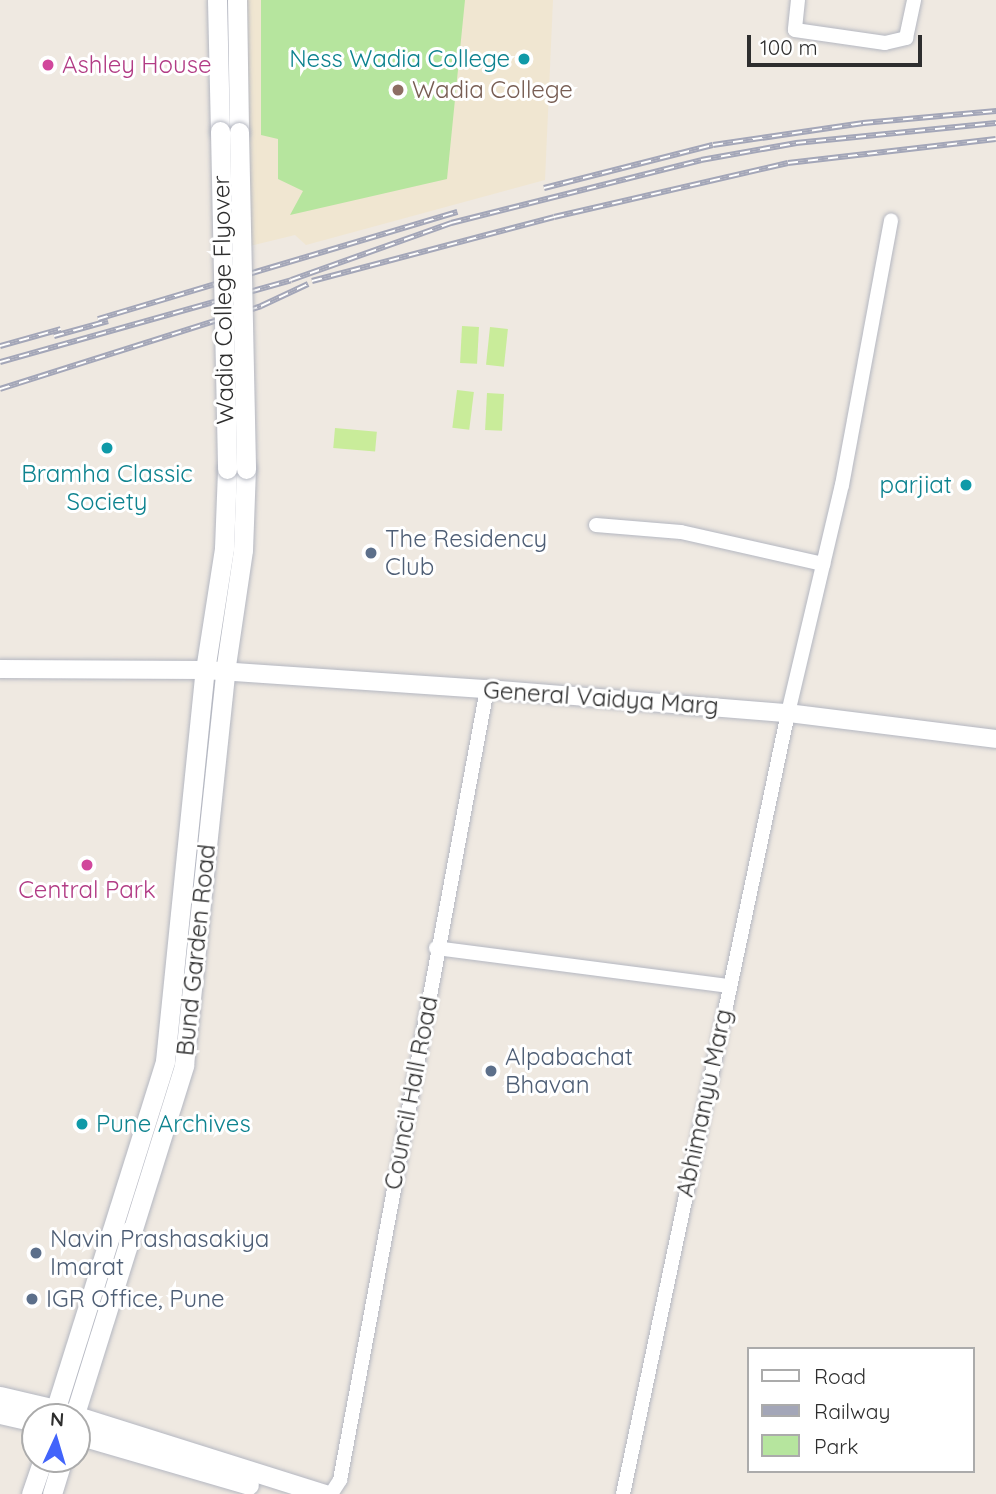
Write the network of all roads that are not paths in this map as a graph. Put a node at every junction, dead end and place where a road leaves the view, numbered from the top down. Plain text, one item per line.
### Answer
1 (217, 0) edge
2 (237, 0) edge
3 (798, 0) edge
4 (914, 0) edge
5 (229, 131) junction
6 (891, 220) dead end
7 (236, 469) junction
8 (596, 525) dead end
9 (823, 564) junction
10 (0, 668) edge
11 (205, 670) junction
12 (225, 672) junction
13 (487, 689) junction
14 (788, 713) junction
15 (996, 739) edge
16 (436, 948) junction
17 (729, 986) junction
18 (0, 1396) edge
19 (22, 1403) edge
20 (57, 1403) edge
21 (81, 1403) edge
22 (0, 1414) edge
23 (21, 1419) edge
24 (91, 1427) edge
25 (91, 1428) edge
26 (38, 1473) edge
27 (59, 1473) edge
28 (341, 1487) edge
29 (31, 1494) edge
30 (52, 1494) edge
31 (280, 1494) edge
32 (325, 1494) edge
33 (331, 1494) edge
34 (623, 1494) edge

1 - 5 main road
2 - 5 main road
3 - 4 street
5 - 7 main road, Wadia College Flyover, bridge
6 - 9 street, Abhimanyu Marg
7 - 11 main road, Bund Garden Road
7 - 12 main road, Bund Garden Road
8 - 9 street
9 - 14 street, Abhimanyu Marg
10 - 11 street, General Vaidya Marg
11 - 12 street, General Vaidya Marg
11 - 20 main road, Bund Garden Road
12 - 13 street, General Vaidya Marg
12 - 21 main road, Bund Garden Road
13 - 14 street, General Vaidya Marg
13 - 16 street, Council Hall Road
14 - 15 street, General Vaidya Marg
14 - 17 street, Abhimanyu Marg
16 - 17 street
16 - 28 street, Council Hall Road
17 - 34 street, Abhimanyu Marg
18 - 19 main road
22 - 23 main road
24 - 32 main road
25 - 31 main road
26 - 29 main road
27 - 30 main road
28 - 33 street, Council Hall Road

